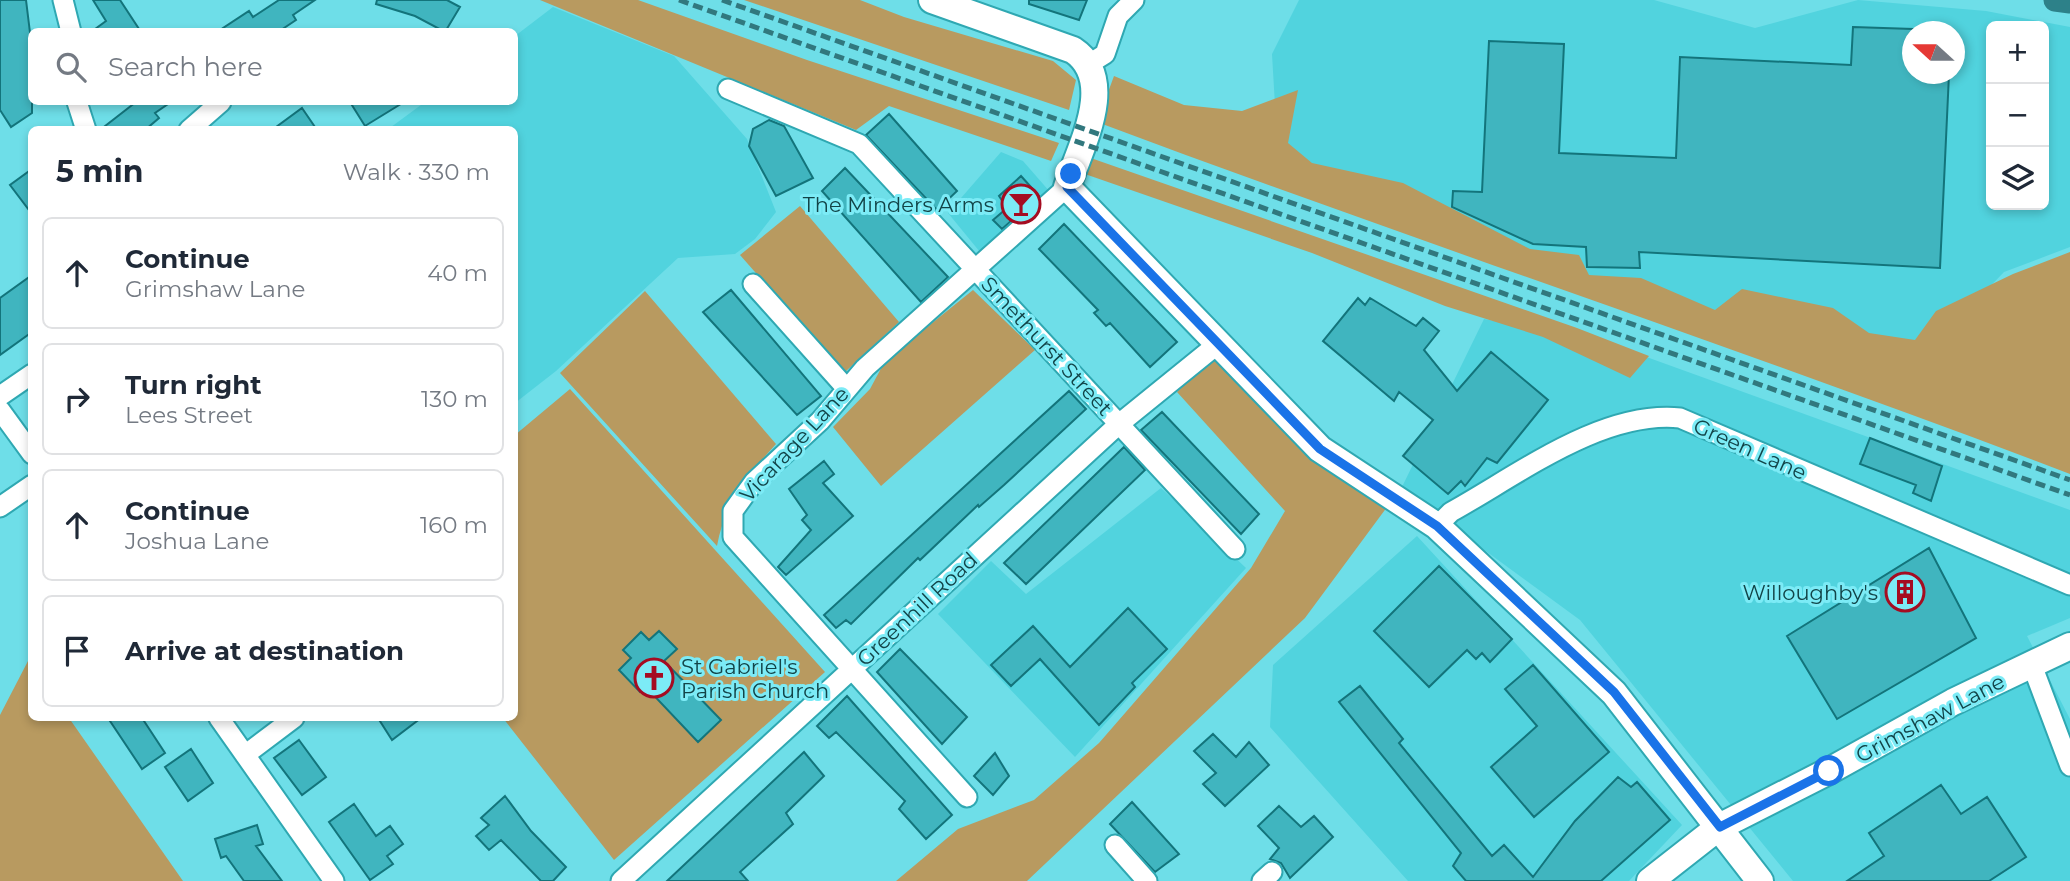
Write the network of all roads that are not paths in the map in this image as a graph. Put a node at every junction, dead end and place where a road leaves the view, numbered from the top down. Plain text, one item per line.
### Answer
1 (63, 0) edge
2 (932, 0) edge
3 (1134, 0) edge
4 (70, 28) edge
5 (1089, 64) junction
6 (728, 89) dead end
7 (78, 105) edge
8 (218, 105) edge
9 (85, 126) edge
10 (194, 126) edge
11 (1067, 187) junction
12 (976, 268) junction
13 (753, 284) dead end
14 (1219, 343) junction
15 (28, 377) edge
16 (847, 389) junction
17 (0, 396) edge
18 (0, 410) edge
19 (1119, 424) junction
20 (28, 448) edge
21 (28, 488) edge
22 (0, 507) edge
23 (1437, 526) junction
24 (1235, 549) dead end
25 (2070, 585) edge
26 (2070, 646) edge
27 (2032, 665) junction
28 (851, 670) junction
29 (221, 721) edge
30 (290, 721) edge
31 (245, 755) junction
32 (2070, 766) edge
33 (967, 797) dead end
34 (1720, 827) junction
35 (1115, 845) dead end
36 (334, 881) edge
37 (621, 881) edge
38 (1147, 881) edge
39 (1650, 881) edge
40 (1760, 881) edge

1 - 4 street
2 - 5 street
3 - 5 street
5 - 11 street
6 - 12 street, Smethurst Street
7 - 9 street
8 - 10 street
11 - 12 street, Vicarage Lane
11 - 14 street
12 - 16 street, Vicarage Lane
12 - 19 street, Smethurst Street
13 - 16 street
14 - 19 street, Greenhill Road
14 - 23 street
15 - 17 street
16 - 28 street, Vicarage Lane
18 - 20 street
19 - 24 street, Smethurst Street
19 - 28 street, Greenhill Road
21 - 22 street
23 - 25 street, Green Lane
23 - 34 street
26 - 27 street, Grimshaw Lane
27 - 32 street
27 - 34 street, Grimshaw Lane
28 - 33 street, Vicarage Lane
28 - 37 street, Greenhill Road
29 - 31 street
30 - 31 street
31 - 36 street
34 - 39 street, Grimshaw Lane
34 - 40 street
35 - 38 street

